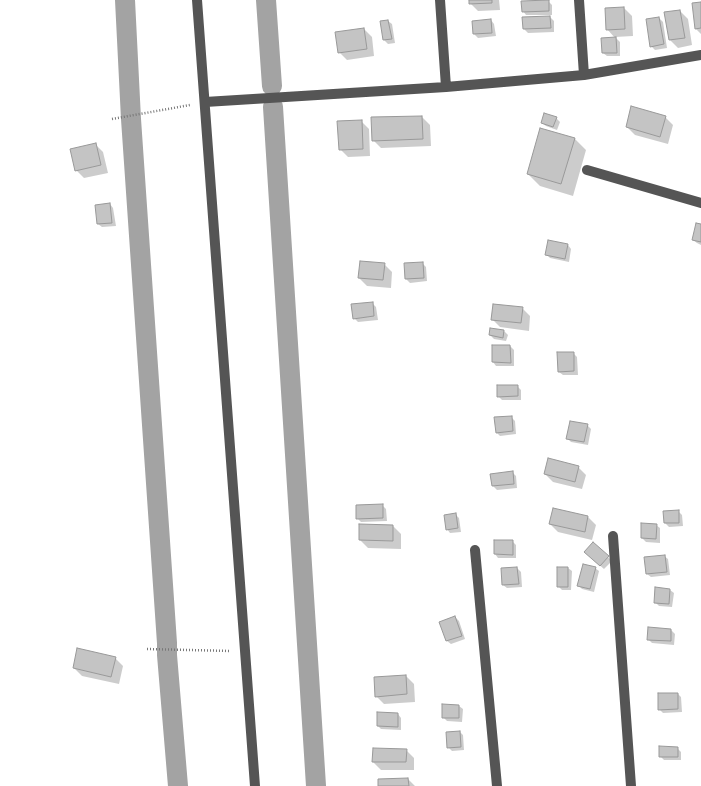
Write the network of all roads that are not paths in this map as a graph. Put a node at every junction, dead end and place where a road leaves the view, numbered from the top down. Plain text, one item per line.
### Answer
1 (197, 0) edge
2 (440, 0) edge
3 (579, 0) edge
4 (701, 55) edge
5 (584, 75) junction
6 (446, 87) junction
7 (205, 102) junction
8 (587, 170) dead end
9 (701, 203) edge
10 (613, 536) dead end
11 (475, 550) dead end
12 (254, 786) edge
13 (497, 786) edge
14 (631, 786) edge

1 - 7 street
2 - 6 street
3 - 5 street
4 - 5 street
5 - 6 street
6 - 7 street
7 - 12 street
8 - 9 street
10 - 14 street
11 - 13 street

